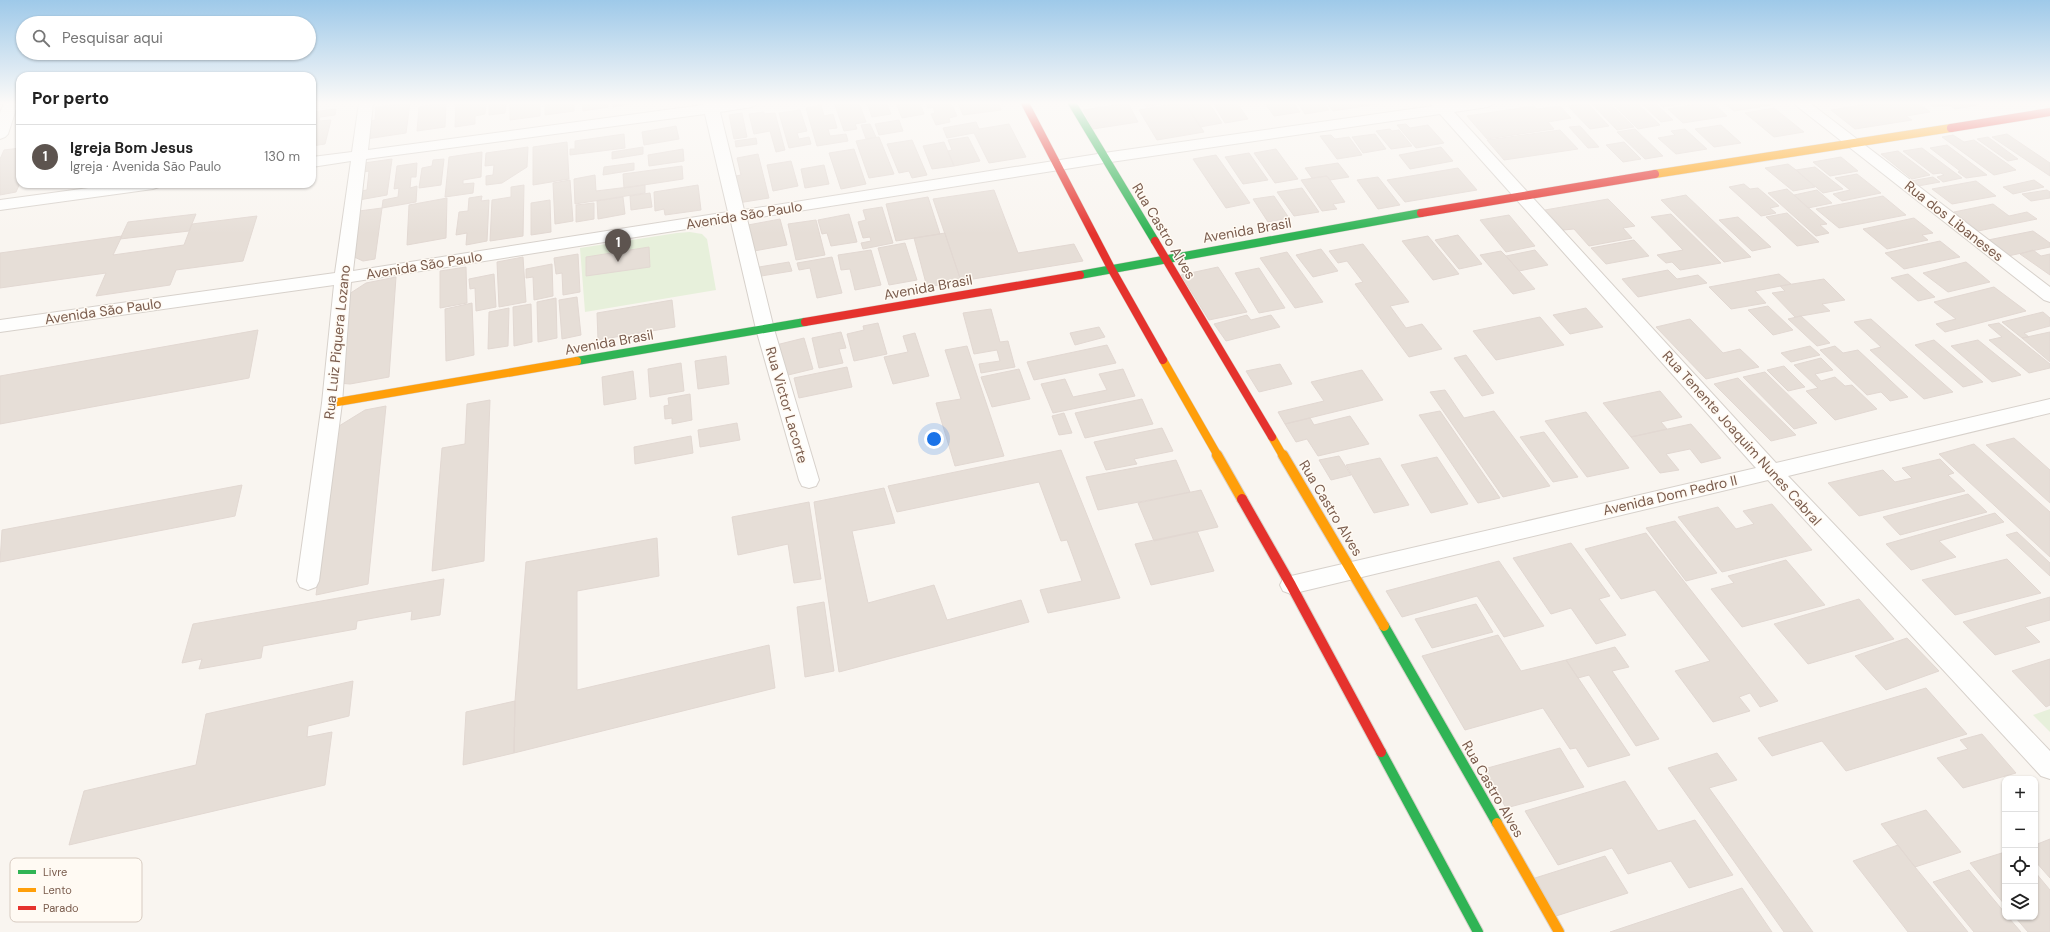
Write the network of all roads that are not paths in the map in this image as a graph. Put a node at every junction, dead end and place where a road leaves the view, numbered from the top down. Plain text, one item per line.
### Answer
1 (361, 146) edge
2 (421, 146) edge
3 (720, 146) edge
4 (1047, 146) edge
5 (1097, 146) edge
6 (1180, 146) edge
7 (1478, 146) edge
8 (1837, 146) edge
9 (1856, 146) edge
10 (360, 155) junction
11 (1104, 158) junction
12 (316, 161) edge
13 (1057, 166) junction
14 (124, 188) edge
15 (1522, 195) junction
16 (0, 205) edge
17 (738, 216) junction
18 (1165, 260) junction
19 (1112, 270) junction
20 (343, 278) junction
21 (2050, 296) edge
22 (0, 326) edge
23 (765, 329) junction
24 (332, 403) junction
25 (2050, 406) edge
26 (1771, 471) junction
27 (809, 480) dead end
28 (1352, 570) junction
29 (308, 581) dead end
30 (1291, 585) junction
31 (2050, 768) edge
32 (1478, 932) edge
33 (1559, 932) edge

1 - 10 street, Rua Luiz Piquera Lozano
2 - 10 street
3 - 17 street, Rua Victor Lacorte
4 - 13 main road
5 - 11 main road, Rua Castro Alves
6 - 11 street, Avenida São Paulo
7 - 15 street, Rua Tenente Joaquim Nunes Cabral
8 - 15 main road, Avenida Brasil
9 - 21 street, Rua dos Libaneses
10 - 12 street
10 - 20 street, Rua Luiz Piquera Lozano
11 - 13 street, Avenida São Paulo
11 - 18 main road, Rua Castro Alves
13 - 17 street, Avenida São Paulo
13 - 19 main road
14 - 16 street
15 - 18 main road, Avenida Brasil
15 - 26 street, Rua Tenente Joaquim Nunes Cabral
17 - 20 street, Avenida São Paulo
17 - 23 street, Rua Victor Lacorte
18 - 19 main road, Avenida Brasil
18 - 28 main road, Rua Castro Alves
19 - 23 main road, Avenida Brasil
19 - 30 main road
20 - 22 street, Avenida São Paulo
20 - 24 street, Rua Luiz Piquera Lozano
23 - 24 main road, Avenida Brasil
23 - 27 street, Rua Victor Lacorte
24 - 29 street, Rua Luiz Piquera Lozano
25 - 26 street, Avenida Dom Pedro II
26 - 28 street, Avenida Dom Pedro II
26 - 31 street, Rua Tenente Joaquim Nunes Cabral
28 - 30 street, Avenida Dom Pedro II
28 - 33 main road, Rua Castro Alves
30 - 32 main road

